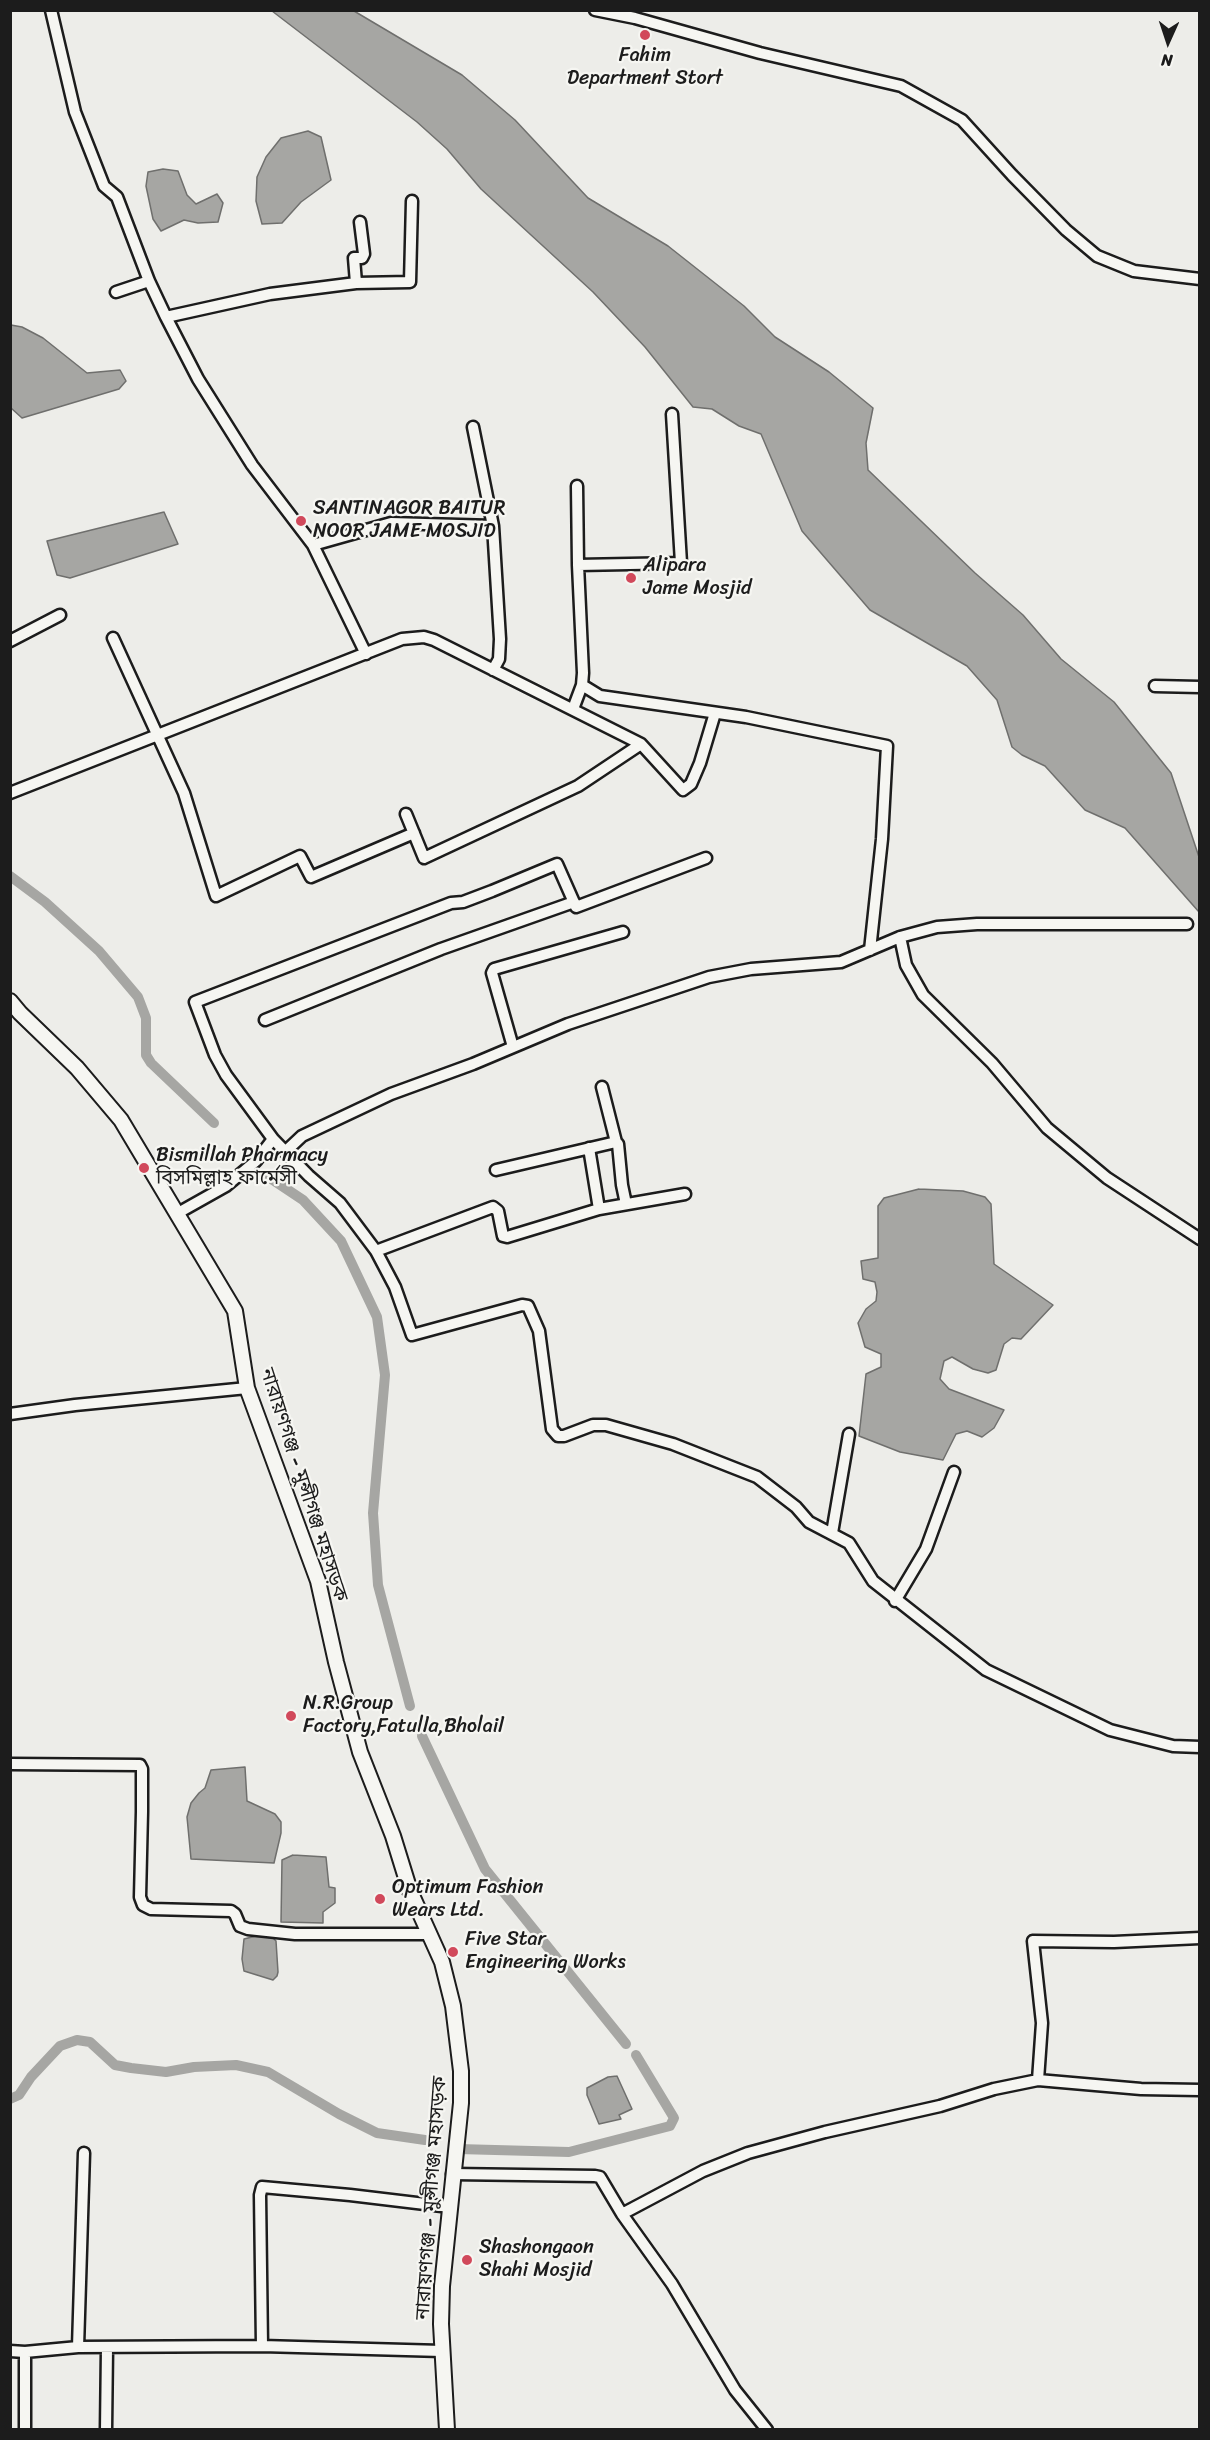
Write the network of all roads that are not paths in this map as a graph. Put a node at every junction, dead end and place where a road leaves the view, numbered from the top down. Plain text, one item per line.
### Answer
1 (51, 10) edge
2 (595, 10) edge
3 (412, 201) dead end
4 (360, 222) dead end
5 (1199, 276) edge
6 (149, 281) junction
7 (356, 283) junction
8 (116, 292) dead end
9 (166, 316) junction
10 (672, 414) dead end
11 (473, 427) dead end
12 (577, 486) dead end
13 (493, 526) junction
14 (313, 545) junction
15 (578, 565) junction
16 (60, 615) dead end
17 (113, 638) dead end
18 (10, 641) edge
19 (366, 654) junction
20 (494, 670) junction
21 (582, 685) junction
22 (1155, 686) dead end
23 (1200, 687) edge
24 (573, 708) junction
25 (715, 713) junction
26 (156, 734) junction
27 (640, 744) junction
28 (10, 793) edge
29 (406, 814) dead end
30 (414, 833) junction
31 (706, 858) dead end
32 (574, 902) junction
33 (1187, 924) dead end
34 (623, 932) dead end
35 (900, 937) junction
36 (870, 950) junction
37 (10, 1001) edge
38 (265, 1020) dead end
39 (513, 1047) junction
40 (602, 1087) dead end
41 (273, 1139) junction
42 (616, 1142) junction
43 (589, 1148) junction
44 (285, 1152) junction
45 (496, 1170) dead end
46 (685, 1194) dead end
47 (626, 1204) junction
48 (599, 1209) junction
49 (178, 1213) junction
50 (1200, 1239) edge
51 (376, 1251) junction
52 (247, 1388) junction
53 (10, 1414) edge
54 (849, 1434) dead end
55 (954, 1472) dead end
56 (831, 1533) junction
57 (895, 1600) junction
58 (1200, 1747) edge
59 (10, 1764) edge
60 (430, 1934) junction
61 (1200, 1938) edge
62 (1038, 2080) junction
63 (1200, 2090) edge
64 (84, 2153) dead end
65 (452, 2174) junction
66 (450, 2207) junction
67 (622, 2214) junction
68 (262, 2346) junction
69 (78, 2347) junction
70 (107, 2348) junction
71 (10, 2351) edge
72 (442, 2351) junction
73 (25, 2352) junction
74 (25, 2430) edge
75 (106, 2430) edge
76 (447, 2430) edge
77 (767, 2430) edge

1 - 6 street
2 - 5 street
3 - 7 street
4 - 7 street
6 - 8 street
6 - 9 street
7 - 9 street
9 - 14 street
10 - 15 street
11 - 13 street
12 - 15 street
13 - 14 street
13 - 20 street
14 - 19 street
15 - 21 street
16 - 18 street
17 - 26 street
19 - 20 street
19 - 26 street
20 - 24 street
21 - 24 street
21 - 25 street
22 - 23 street
24 - 27 street
25 - 27 street
25 - 36 street
26 - 28 street
26 - 30 street
27 - 30 street
29 - 30 street
31 - 32 street
32 - 38 street
32 - 41 street
33 - 35 street
34 - 39 street
35 - 36 street
35 - 50 street
36 - 39 street
37 - 49 main road, নারায়ণগঞ্জ - মুন্সীগঞ্জ মহাসড়ক
39 - 44 street
40 - 42 street
41 - 44 street
41 - 49 street
42 - 43 street
42 - 47 street
43 - 45 street
43 - 48 street
44 - 51 street
46 - 47 street
47 - 48 street
48 - 51 street
49 - 52 main road, নারায়ণগঞ্জ - মুন্সীগঞ্জ মহাসড়ক
51 - 56 street
52 - 53 street
52 - 60 main road, নারায়ণগঞ্জ - মুন্সীগঞ্জ মহাসড়ক
54 - 56 street
55 - 57 street
56 - 57 street
57 - 58 street
59 - 60 street
60 - 65 main road, নারায়ণগঞ্জ - মুন্সীগঞ্জ মহাসড়ক
61 - 62 street
62 - 63 street
62 - 67 street
64 - 69 street
65 - 66 main road, নারায়ণগঞ্জ - মুন্সীগঞ্জ মহাসড়ক
65 - 67 street
66 - 68 street
66 - 72 main road, নারায়ণগঞ্জ - মুন্সীগঞ্জ মহাসড়ক
67 - 77 street
68 - 70 street
68 - 72 street
69 - 70 street
69 - 73 street
70 - 75 street
71 - 73 street
72 - 76 main road, নারায়ণগঞ্জ - মুন্সীগঞ্জ মহাসড়ক
73 - 74 street

